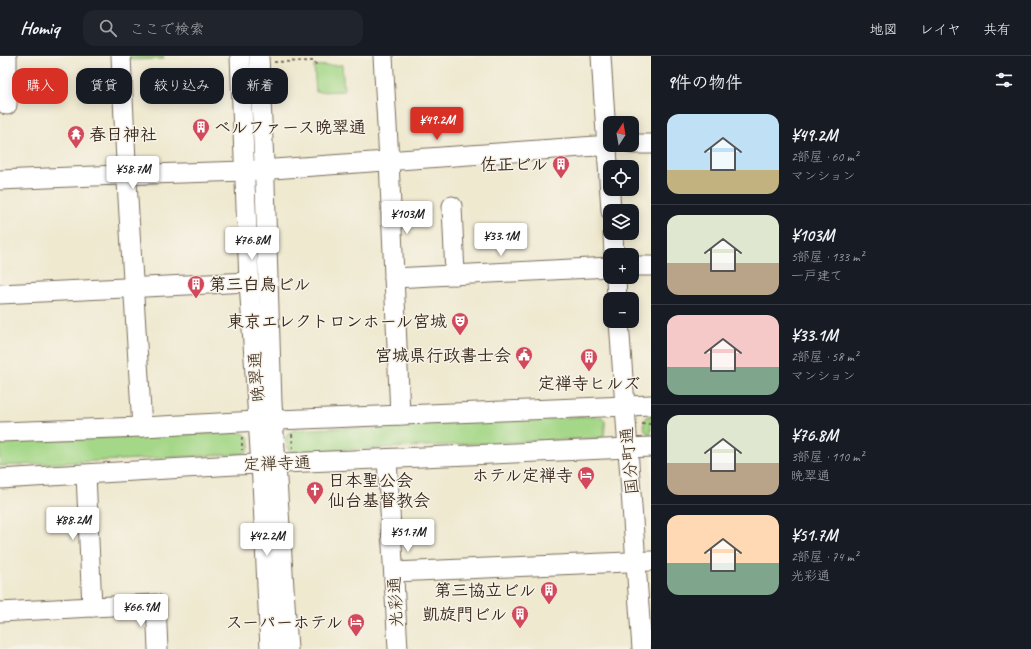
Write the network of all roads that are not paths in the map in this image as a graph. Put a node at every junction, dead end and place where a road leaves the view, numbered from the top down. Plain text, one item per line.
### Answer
1 (7, 56) edge
2 (121, 56) edge
3 (240, 56) edge
4 (382, 56) edge
5 (601, 56) edge
6 (266, 59) edge
7 (7, 105) dead end
8 (606, 116) edge
9 (639, 144) edge
10 (651, 144) edge
11 (603, 145) edge
12 (608, 152) edge
13 (389, 160) junction
14 (265, 170) junction
15 (245, 171) junction
16 (127, 174) junction
17 (0, 180) edge
18 (611, 204) edge
19 (452, 206) dead end
20 (639, 266) edge
21 (651, 266) edge
22 (603, 267) edge
23 (455, 275) junction
24 (394, 278) junction
25 (249, 282) junction
26 (134, 288) junction
27 (0, 294) edge
28 (618, 328) edge
29 (651, 405) edge
30 (624, 406) junction
31 (400, 415) junction
32 (266, 420) junction
33 (142, 427) junction
34 (0, 432) edge
35 (651, 447) edge
36 (628, 448) junction
37 (387, 459) junction
38 (269, 464) junction
39 (86, 475) junction
40 (0, 479) edge
41 (643, 562) edge
42 (394, 572) junction
43 (92, 606) junction
44 (0, 612) edge
45 (158, 649) edge
46 (270, 649) edge
47 (288, 649) edge
48 (398, 649) edge
49 (642, 649) edge

1 - 7 street
2 - 16 street
3 - 15 street, 晩翠通
4 - 13 street
5 - 8 street
6 - 14 street, 晩翠通
9 - 10 street
11 - 13 street
12 - 18 street
13 - 14 street
13 - 24 street
14 - 15 street
14 - 32 street, 晩翠通
15 - 16 street
15 - 25 street, 晩翠通
16 - 17 street
16 - 26 street
19 - 23 street
20 - 21 street
22 - 23 street
23 - 24 street
24 - 31 street
25 - 26 street
25 - 32 street, 晩翠通
26 - 27 street
26 - 33 street
28 - 30 street, 国分町通
29 - 30 street
30 - 31 street
30 - 36 street, 国分町通
31 - 32 street
32 - 33 street
32 - 38 street, 晩翠通
33 - 34 street
35 - 36 street, 定禅寺通
36 - 37 street, 定禅寺通
36 - 41 street, 国分町通
37 - 38 street, 定禅寺通
37 - 42 street, 光彩通
38 - 39 street, 定禅寺通
38 - 46 street, 晩翠通
38 - 47 street, 晩翠通
39 - 40 street, 定禅寺通
39 - 43 street
41 - 42 street
41 - 49 street, 国分町通
42 - 48 street, 光彩通
43 - 44 street
43 - 45 street

